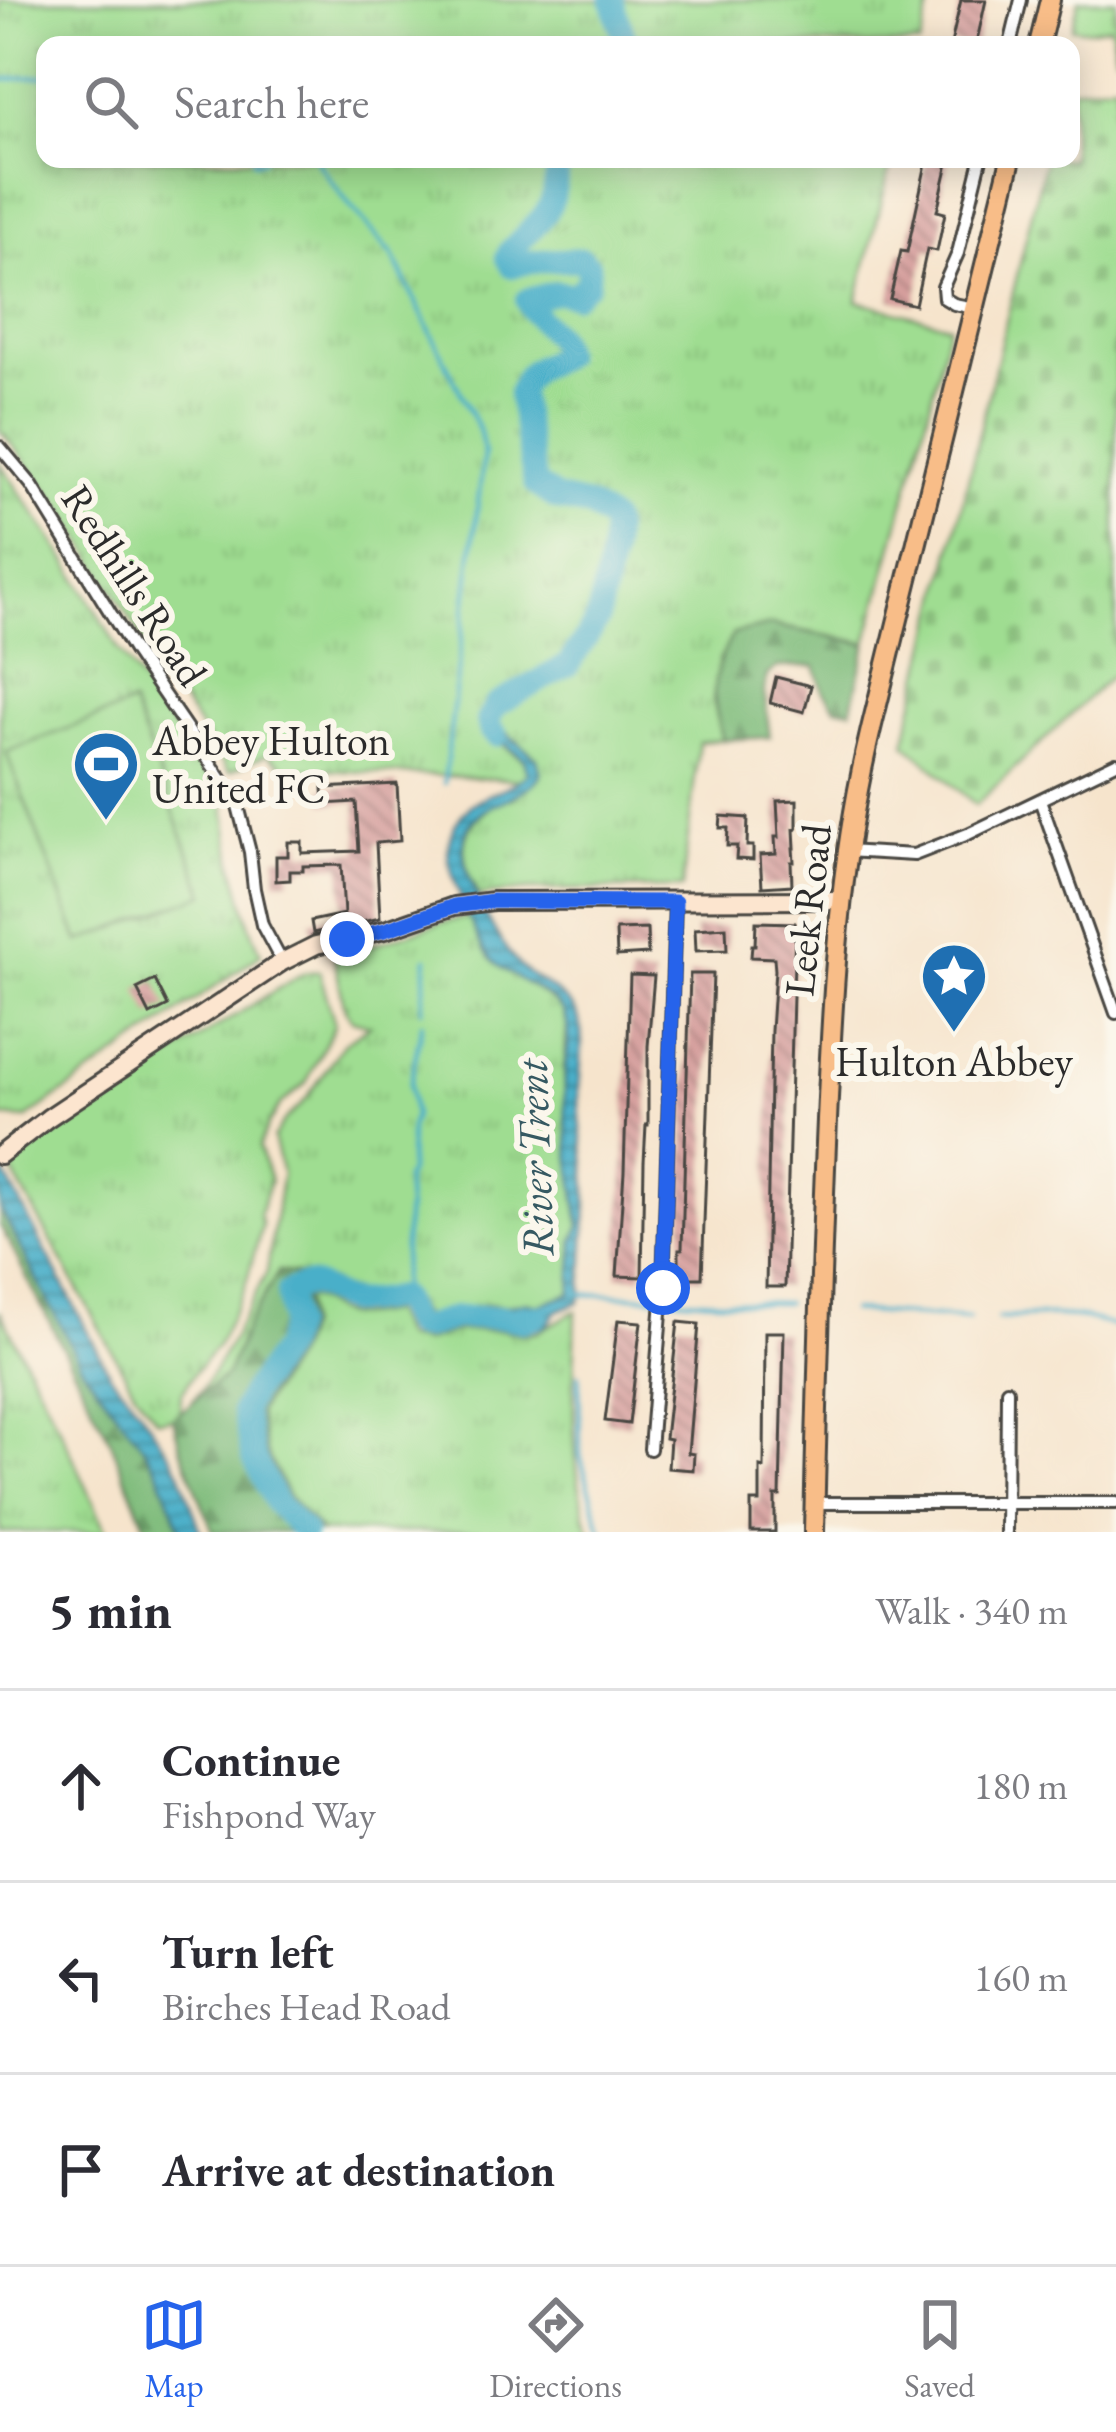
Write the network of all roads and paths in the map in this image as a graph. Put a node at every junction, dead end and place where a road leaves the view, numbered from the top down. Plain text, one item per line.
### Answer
1 (1021, 0) edge
2 (1050, 0) edge
3 (1012, 36) edge
4 (1041, 36) edge
5 (980, 168) edge
6 (1009, 168) edge
7 (974, 308) junction
8 (0, 447) edge
9 (1116, 763) edge
10 (1040, 800) junction
11 (847, 851) junction
12 (840, 900) junction
13 (675, 902) junction
14 (282, 962) junction
15 (1116, 1013) edge
16 (2, 1154) edge
17 (1007, 1390) dead end
18 (650, 1449) dead end
19 (814, 1503) junction
20 (1116, 1503) edge
21 (1006, 1504) junction
22 (814, 1532) edge
23 (1006, 1532) edge

1 - 3 street
2 - 4 main road
5 - 7 street
6 - 7 main road, Leek Road
7 - 11 main road, Leek Road
8 - 14 street, Redhills Road
9 - 10 street
10 - 11 street
10 - 15 street
11 - 12 main road, Leek Road
12 - 13 street
12 - 19 main road, Leek Road
13 - 14 street
13 - 18 street
14 - 16 street
17 - 21 street
19 - 21 street
19 - 22 main road, Leek Road
20 - 21 street
21 - 23 street

